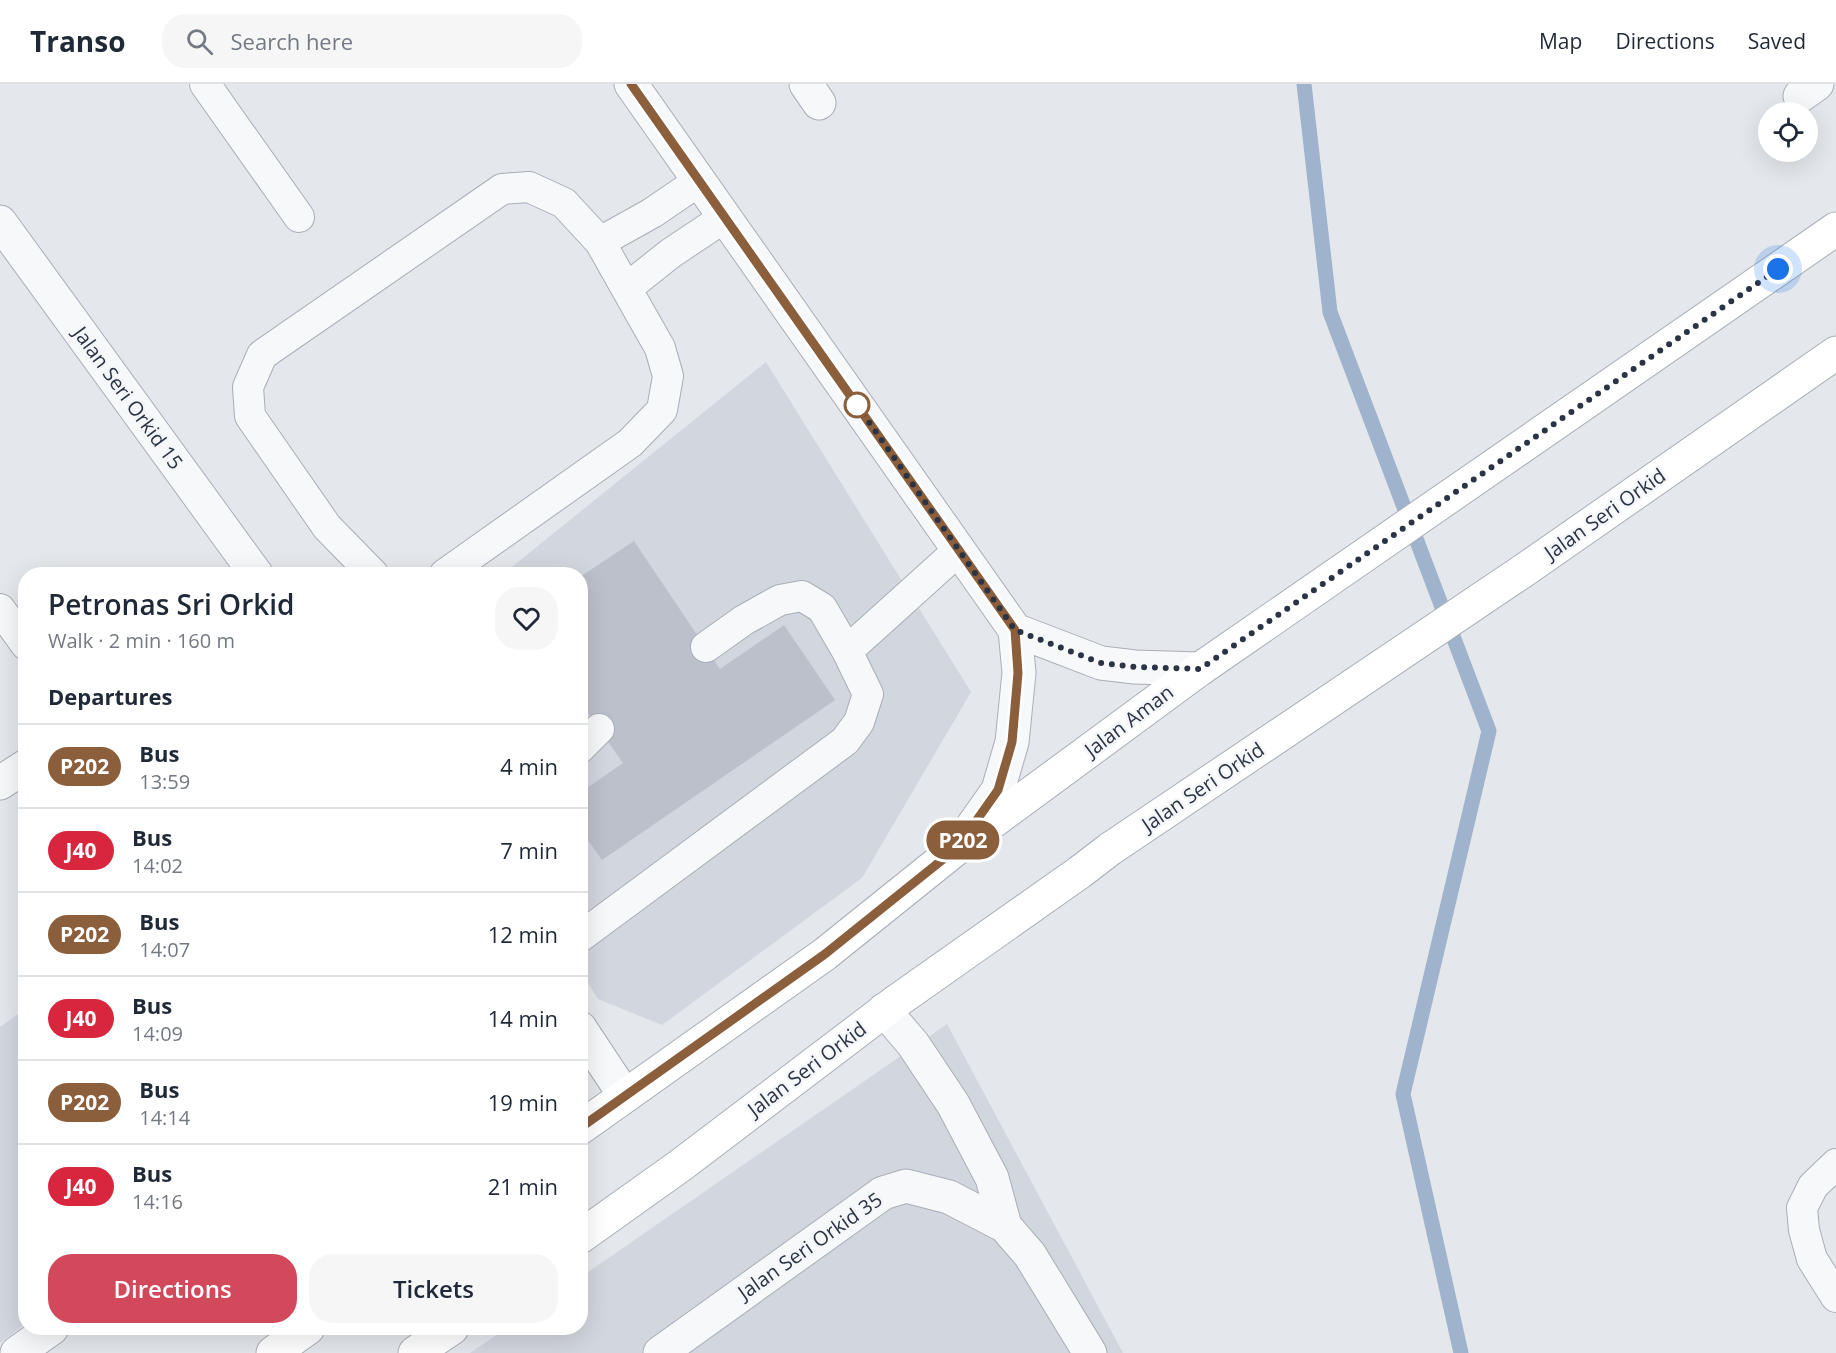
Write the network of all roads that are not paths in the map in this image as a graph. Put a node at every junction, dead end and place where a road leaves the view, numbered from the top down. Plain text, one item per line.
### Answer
1 (206, 84) edge
2 (631, 84) edge
3 (699, 181) junction
4 (725, 216) junction
5 (299, 217) dead end
6 (0, 222) edge
7 (1836, 229) edge
8 (600, 242) junction
9 (627, 288) junction
10 (1836, 353) edge
11 (959, 550) junction
12 (251, 567) edge
13 (366, 567) edge
14 (456, 567) edge
15 (0, 609) edge
16 (1015, 630) junction
17 (18, 634) edge
18 (706, 647) dead end
19 (847, 651) junction
20 (1200, 669) junction
21 (18, 771) edge
22 (0, 783) edge
23 (957, 848) junction
24 (588, 921) edge
25 (884, 1010) junction
26 (588, 1040) edge
27 (625, 1096) junction
28 (588, 1122) edge
29 (1836, 1164) edge
30 (1005, 1226) junction
31 (588, 1231) edge
32 (1836, 1297) edge
33 (42, 1335) edge
34 (298, 1335) edge
35 (442, 1335) edge
36 (17, 1353) edge
37 (273, 1353) edge
38 (416, 1353) edge
39 (660, 1353) edge
40 (1090, 1353) edge

1 - 5 lane
2 - 3 street
3 - 4 street
3 - 8 lane
4 - 9 lane
4 - 11 street
6 - 12 street, Jalan Seri Orkid 15
7 - 20 main road, Jalan Aman
8 - 9 lane
8 - 13 lane
9 - 14 lane
10 - 25 main road, Jalan Seri Orkid
11 - 16 street
11 - 19 lane
15 - 17 lane
16 - 20 street
16 - 23 street
18 - 19 lane
19 - 24 lane
20 - 23 main road, Jalan Aman
21 - 22 street
23 - 27 main road
25 - 30 street
25 - 31 main road, Jalan Seri Orkid
26 - 27 street
27 - 28 main road
29 - 32 lane
30 - 39 street, Jalan Seri Orkid 35
30 - 40 street
33 - 36 street
34 - 37 main road
35 - 38 main road

